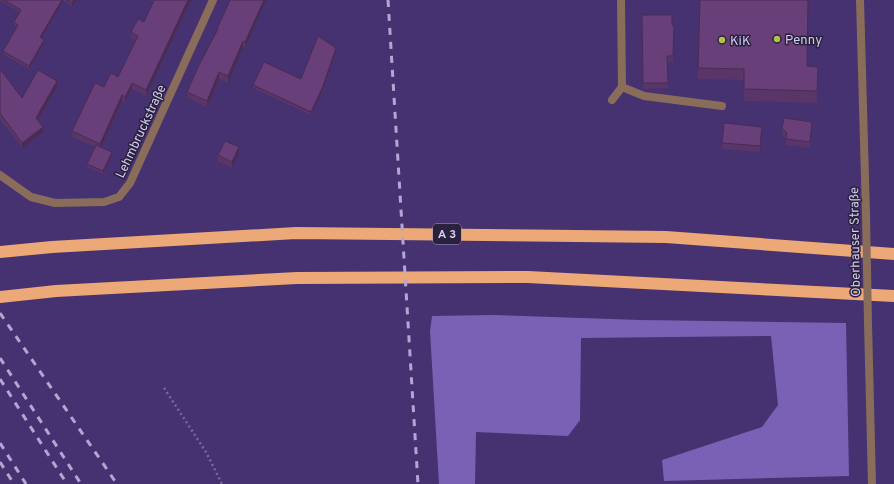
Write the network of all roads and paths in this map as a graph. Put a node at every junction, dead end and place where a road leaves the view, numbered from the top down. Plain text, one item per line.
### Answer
1 (213, 0) edge
2 (621, 0) edge
3 (860, 0) edge
4 (622, 87) junction
5 (612, 100) dead end
6 (722, 106) dead end
7 (0, 175) edge
8 (0, 252) edge
9 (894, 254) edge
10 (894, 296) edge
11 (0, 297) edge
12 (164, 388) dead end
13 (222, 484) edge
14 (872, 484) edge

1 - 7 street, Lehmbruckstraße
2 - 4 street
3 - 14 street, Oberhauser Straße, bridge
4 - 5 street
4 - 6 street
8 - 9 highway, A 3
10 - 11 highway
12 - 13 path

